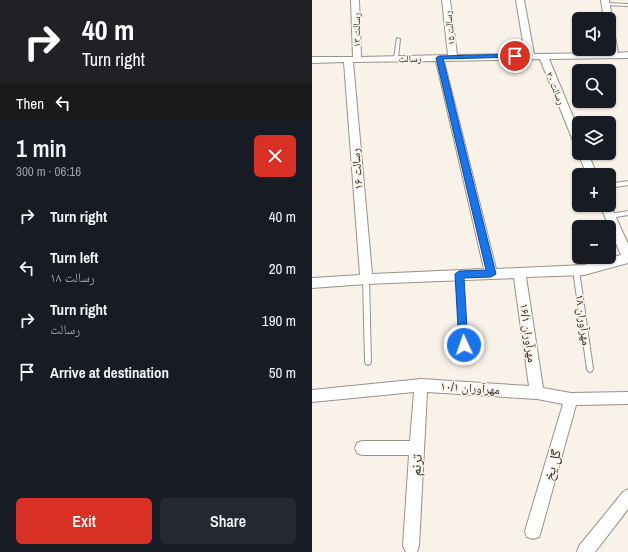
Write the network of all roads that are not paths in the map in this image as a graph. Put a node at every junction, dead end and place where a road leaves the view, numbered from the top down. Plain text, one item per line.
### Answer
1 (355, 0) edge
2 (446, 0) edge
3 (520, 0) edge
4 (605, 2) edge
5 (628, 5) edge
6 (607, 12) edge
7 (398, 39) dead end
8 (616, 55) edge
9 (628, 55) edge
10 (530, 56) junction
11 (543, 56) junction
12 (572, 56) edge
13 (453, 57) junction
14 (396, 58) junction
15 (439, 58) junction
16 (352, 59) junction
17 (312, 60) edge
18 (572, 126) edge
19 (628, 183) edge
20 (616, 185) edge
21 (608, 212) edge
22 (628, 213) edge
23 (610, 216) junction
24 (628, 258) edge
25 (576, 270) junction
26 (519, 273) junction
27 (459, 274) junction
28 (491, 274) junction
29 (366, 279) junction
30 (312, 283) edge
31 (464, 360) dead end
32 (368, 362) dead end
33 (590, 369) dead end
34 (421, 385) junction
35 (537, 393) junction
36 (312, 396) edge
37 (628, 398) edge
38 (571, 399) junction
39 (362, 448) dead end
40 (417, 448) junction
41 (628, 497) edge
42 (533, 531) dead end
43 (410, 550) edge
44 (585, 552) edge

1 - 16 street, رسالت ۱۳
2 - 13 street, رسالت ۱۵
3 - 10 street
4 - 5 lane
4 - 6 street
7 - 14 lane
8 - 9 street, رسالت
10 - 11 street, رسالت
10 - 13 street, رسالت
11 - 12 street, رسالت
11 - 18 street, رسالت ۲۰
13 - 15 street, رسالت
14 - 15 street, رسالت
14 - 16 street, رسالت
15 - 28 street
16 - 17 street, رسالت
16 - 29 street, رسالت ۱۶
19 - 20 lane
21 - 23 street
22 - 23 lane
23 - 24 street
24 - 25 street
25 - 26 street
25 - 33 lane, مهرآوران ۱۸
26 - 28 street
26 - 35 street, مهرآوران ۱۶/۱
27 - 28 street
27 - 29 street
27 - 31 lane
29 - 30 street
29 - 32 lane
34 - 35 street, مهرآوران ۱۰/۱
34 - 36 street, مهرآوران ۱۰/۱
34 - 40 street, ترنم
35 - 38 street, مهرآوران ۱۰/۱
37 - 38 street, مهرآوران ۱۰/۱
38 - 42 street, گل یخ
39 - 40 street
40 - 43 street, ترنم
41 - 44 street

